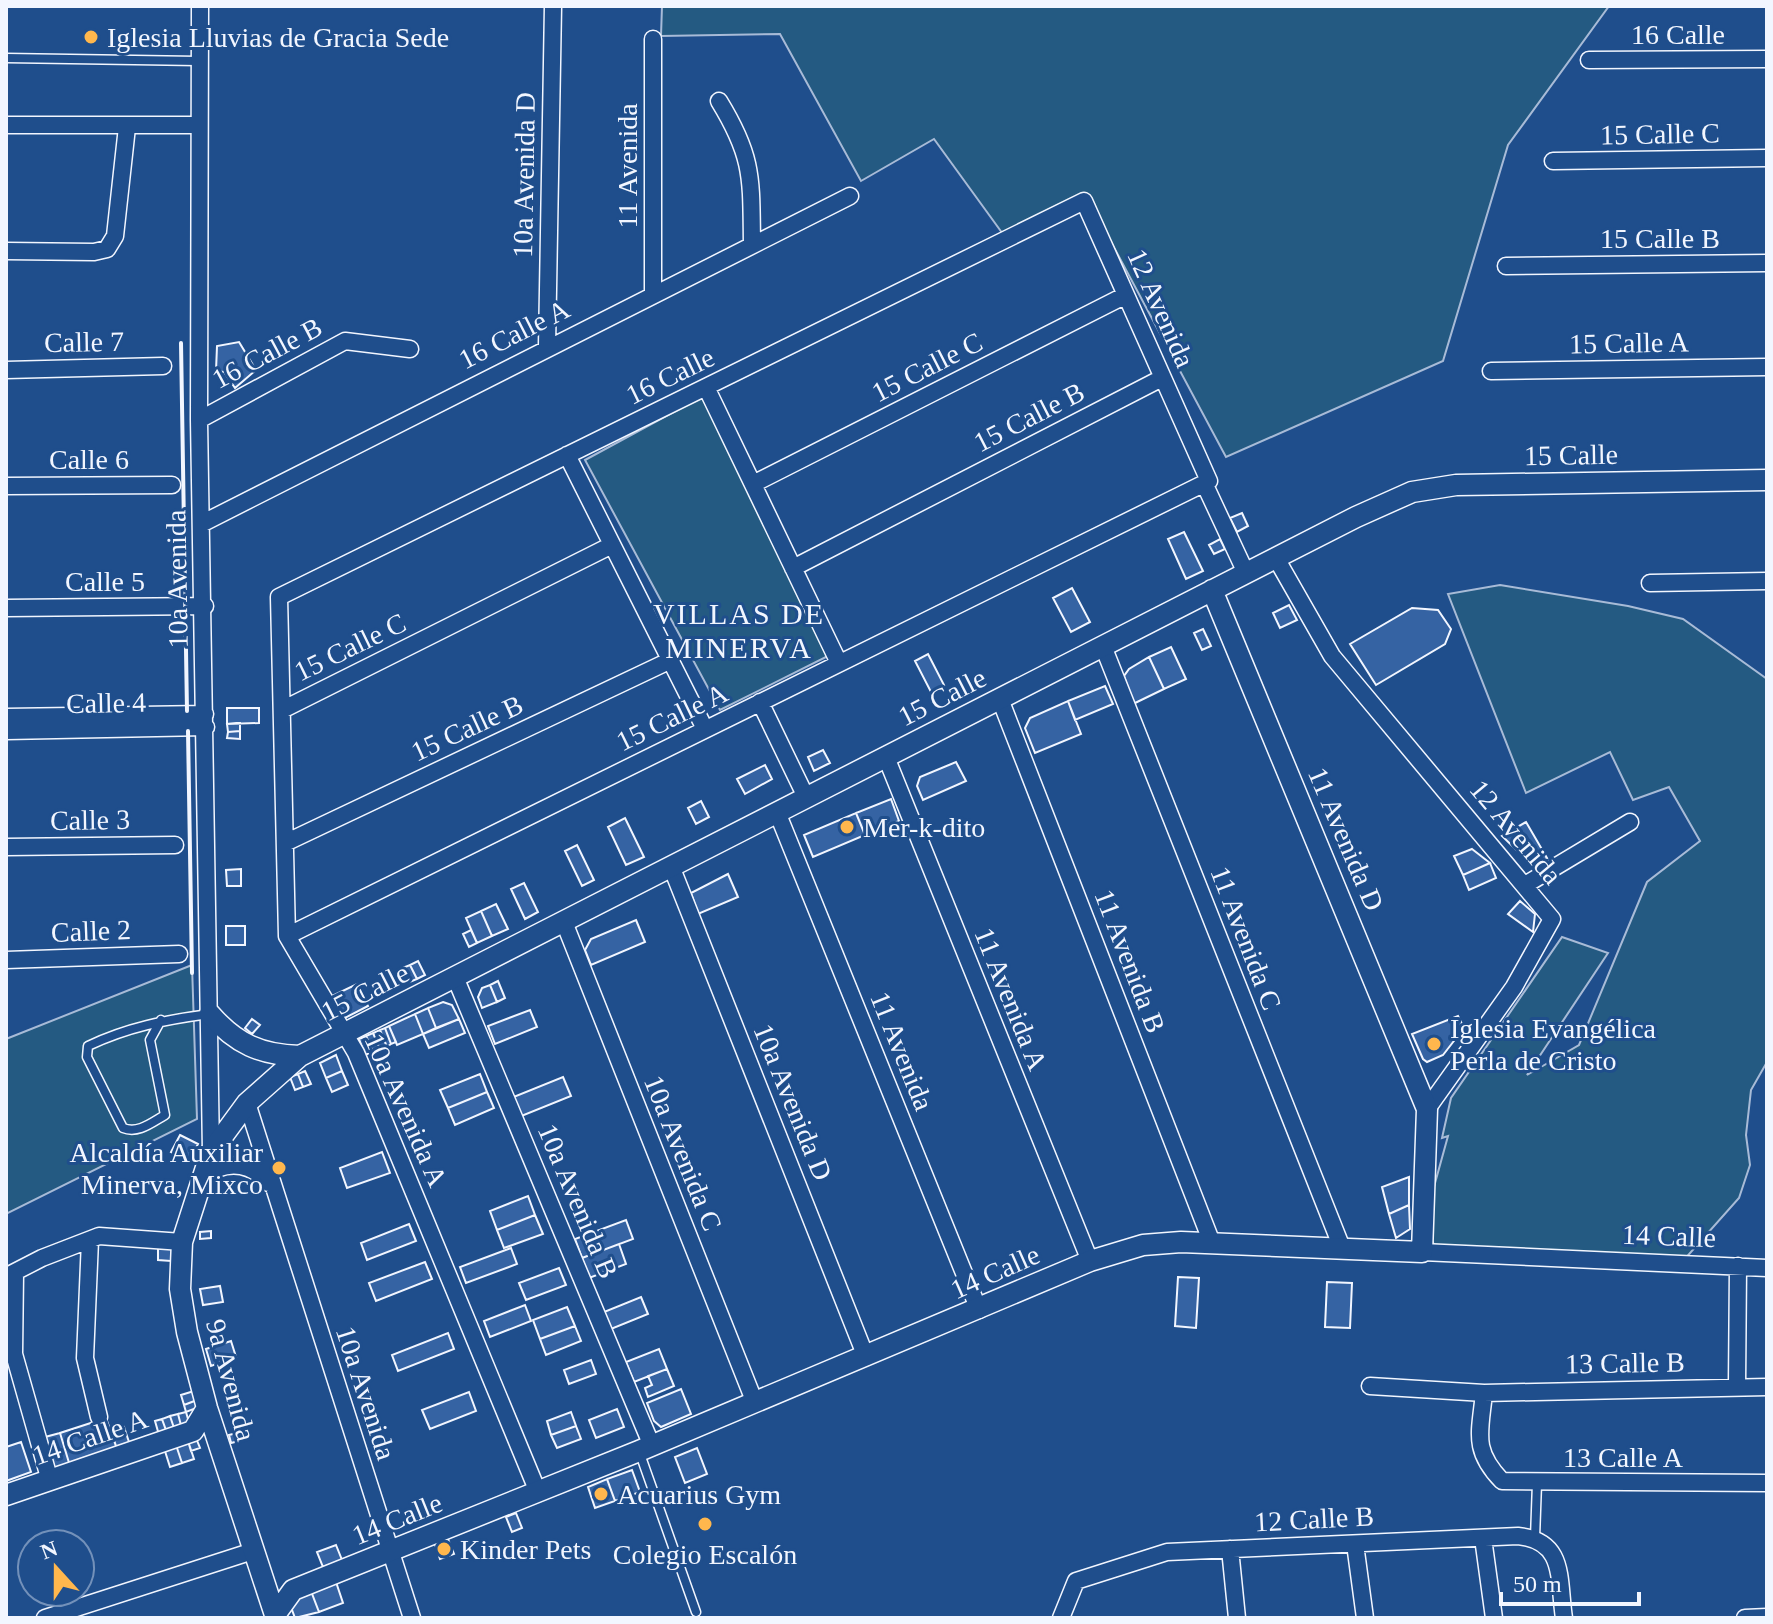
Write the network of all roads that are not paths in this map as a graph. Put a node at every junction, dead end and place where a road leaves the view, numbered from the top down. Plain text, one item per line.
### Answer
1 (200, 6) edge
2 (553, 6) edge
3 (653, 39) dead end
4 (6, 58) edge
5 (1767, 59) edge
6 (1589, 60) dead end
7 (198, 61) junction
8 (719, 101) dead end
9 (6, 125) edge
10 (198, 125) junction
11 (127, 127) junction
12 (1767, 158) edge
13 (1553, 161) dead end
14 (850, 196) dead end
15 (1084, 201) joint
16 (752, 244) junction
17 (6, 251) edge
18 (1767, 263) edge
19 (1506, 266) dead end
20 (653, 293) junction
21 (1124, 296) junction
22 (547, 346) junction
23 (410, 349) dead end
24 (163, 366) dead end
25 (1767, 367) edge
26 (6, 370) edge
27 (1491, 371) dead end
28 (1162, 378) junction
29 (706, 387) junction
30 (199, 420) junction
31 (567, 455) junction
32 (1767, 480) edge
33 (1207, 482) junction
34 (753, 484) junction
35 (172, 485) dead end
36 (6, 486) edge
37 (203, 523) junction
38 (612, 545) junction
39 (1276, 558) junction
40 (793, 568) junction
41 (1246, 573) junction
42 (1767, 581) edge
43 (1650, 583) dead end
44 (1212, 590) junction
45 (279, 597) joint
46 (205, 606) junction
47 (6, 608) edge
48 (1103, 646) junction
49 (671, 660) junction
50 (839, 663) junction
51 (1000, 699) junction
52 (760, 702) junction
53 (282, 710) junction
54 (6, 717) edge
55 (206, 721) junction
56 (705, 729) junction
57 (6, 731) edge
58 (886, 757) junction
59 (806, 797) junction
60 (777, 812) junction
61 (1630, 822) dead end
62 (285, 843) junction
63 (175, 845) dead end
64 (6, 847) edge
65 (671, 866) junction
66 (1525, 885) junction
67 (564, 922) junction
68 (287, 936) junction
69 (179, 954) dead end
70 (34, 959) junction
71 (6, 960) edge
72 (6, 971) edge
73 (455, 977) junction
74 (210, 1014) junction
75 (161, 1020) junction
76 (345, 1034) junction
77 (300, 1056) junction
78 (247, 1103) junction
79 (1427, 1109) junction
80 (211, 1152) junction
81 (202, 1177) junction
82 (270, 1184) junction
83 (90, 1240) junction
84 (182, 1242) junction
85 (1212, 1243) junction
86 (1342, 1248) junction
87 (1422, 1252) junction
88 (1090, 1261) junction
89 (1738, 1266) junction
90 (1767, 1268) edge
91 (10, 1275) edge
92 (979, 1310) junction
93 (866, 1357) junction
94 (1370, 1386) dead end
95 (1737, 1386) junction
96 (1767, 1387) edge
97 (1484, 1393) junction
98 (755, 1403) junction
99 (207, 1408) junction
100 (99, 1417) dead end
101 (193, 1431) junction
102 (218, 1446) junction
103 (646, 1448) junction
104 (50, 1481) junction
105 (1537, 1483) junction
106 (1767, 1483) edge
107 (538, 1492) junction
108 (6, 1495) edge
109 (1483, 1538) junction
110 (1535, 1538) junction
111 (1355, 1544) junction
112 (1230, 1549) junction
113 (253, 1551) junction
114 (392, 1553) junction
115 (263, 1581) junction
116 (293, 1590) junction
117 (696, 1612) dead end
118 (276, 1617) edge
119 (1767, 1617) edge
120 (45, 1618) edge
121 (412, 1618) edge
122 (1061, 1618) edge
123 (1237, 1618) edge
124 (1365, 1618) edge
125 (1494, 1618) edge
126 (1564, 1618) edge
127 (1745, 1618) edge

1 - 7 street, 10a Avenida
2 - 22 street, 10a Avenida D
3 - 20 street, 11 Avenida
4 - 7 lane
5 - 6 street, 16 Calle
7 - 10 street, 10a Avenida
8 - 16 street
9 - 11 street
10 - 11 street
10 - 30 street, 10a Avenida
11 - 17 street
12 - 13 street, 15 Calle C
14 - 16 street, 16 Calle A
15 - 21 street, 12 Avenida
15 - 29 street, 16 Calle
16 - 20 street, 16 Calle A
18 - 19 street, 15 Calle B
20 - 22 street, 16 Calle A
21 - 28 street, 12 Avenida
21 - 34 street, 15 Calle C
22 - 37 street, 16 Calle A
23 - 30 street, 16 Calle B
24 - 26 street, Calle 7
25 - 27 street, 15 Calle A
28 - 33 street, 12 Avenida
28 - 40 street, 15 Calle B
29 - 31 street, 16 Calle
29 - 34 street
30 - 37 street, 10a Avenida
31 - 38 street
31 - 45 street, 16 Calle
32 - 39 street, 15 Calle
33 - 41 street, 12 Avenida
33 - 50 street, 15 Calle A
34 - 40 street
35 - 36 street, Calle 6
37 - 46 street, 10a Avenida
38 - 49 street
38 - 53 street, 15 Calle C
39 - 41 street, 15 Calle
39 - 66 street, 12 Avenida
40 - 50 street
41 - 44 street, 15 Calle
42 - 43 street
44 - 48 street, 15 Calle
44 - 79 street, 11 Avenida D
45 - 53 street, 10a Avenida A
46 - 47 street, Calle 5
46 - 55 street, 10a Avenida
48 - 51 street, 15 Calle
48 - 86 street, 11 Avenida C
49 - 56 street
49 - 62 street, 15 Calle B
50 - 52 street, 15 Calle A
51 - 58 street, 15 Calle
51 - 85 street, 11 Avenida B
52 - 56 street, 15 Calle A
52 - 59 street
53 - 62 street, 10a Avenida A
54 - 55 street, Calle 4
55 - 57 street, Calle 4
55 - 74 street, 10a Avenida
56 - 68 street, 15 Calle A
58 - 59 street, 15 Calle
58 - 88 street, 11 Avenida A
59 - 60 street, 15 Calle
60 - 65 street, 15 Calle
60 - 92 street, 11 Avenida
61 - 66 street
62 - 68 street, 10a Avenida A
63 - 64 street, Calle 3
65 - 67 street, 15 Calle
65 - 93 street, 10a Avenida D
66 - 79 street, 12 Avenida
67 - 73 street, 15 Calle
67 - 98 street, 10a Avenida C
68 - 76 street, 10a Avenida A
69 - 70 street, Calle 2
70 - 71 street, Calle 2
70 - 72 street
73 - 76 street, 15 Calle
73 - 103 street, 10a Avenida B
74 - 75 lane
74 - 77 street
74 - 80 street, 10a Avenida
75 - 75 lane
76 - 77 street, 15 Calle
76 - 107 street, 10a Avenida A
77 - 78 street, 15 Calle
78 - 80 street, 15 Calle
78 - 82 street, 10a Avenida
79 - 87 street
80 - 81 street, 9a Avenida
81 - 82 street
81 - 84 street, 9a Avenida
82 - 114 street, 10a Avenida
83 - 84 street
83 - 91 street
83 - 100 street
84 - 99 street, 9a Avenida
85 - 86 street, 14 Calle
85 - 88 street, 14 Calle
86 - 87 street, 14 Calle
87 - 89 street, 14 Calle
88 - 92 street, 14 Calle
89 - 90 street, 14 Calle
89 - 95 street
91 - 104 street
92 - 93 street, 14 Calle
93 - 98 street, 14 Calle
94 - 97 street, 13 Calle B
95 - 96 street, 13 Calle B
95 - 97 street, 13 Calle B
97 - 105 street, 13 Calle A
98 - 103 street, 14 Calle
99 - 101 street, 14 Calle A
99 - 102 street, 9a Avenida
101 - 102 street, 14 Calle A
101 - 104 street, 14 Calle A
102 - 113 street, 9a Avenida
103 - 107 street, 14 Calle
103 - 117 lane
104 - 108 street, 14 Calle A
105 - 106 street, 13 Calle A
105 - 110 lane
107 - 114 street, 14 Calle
109 - 110 street, 12 Calle B
109 - 111 street, 12 Calle B
109 - 125 street
110 - 126 street
111 - 112 street, 12 Calle B
111 - 124 street
112 - 122 street, 12 Calle B
112 - 123 street
113 - 115 street, 9a Avenida
113 - 120 street
114 - 116 street, 14 Calle
114 - 121 street, 10a Avenida
115 - 116 street
115 - 118 street, 9a Avenida
116 - 118 street
119 - 127 street

